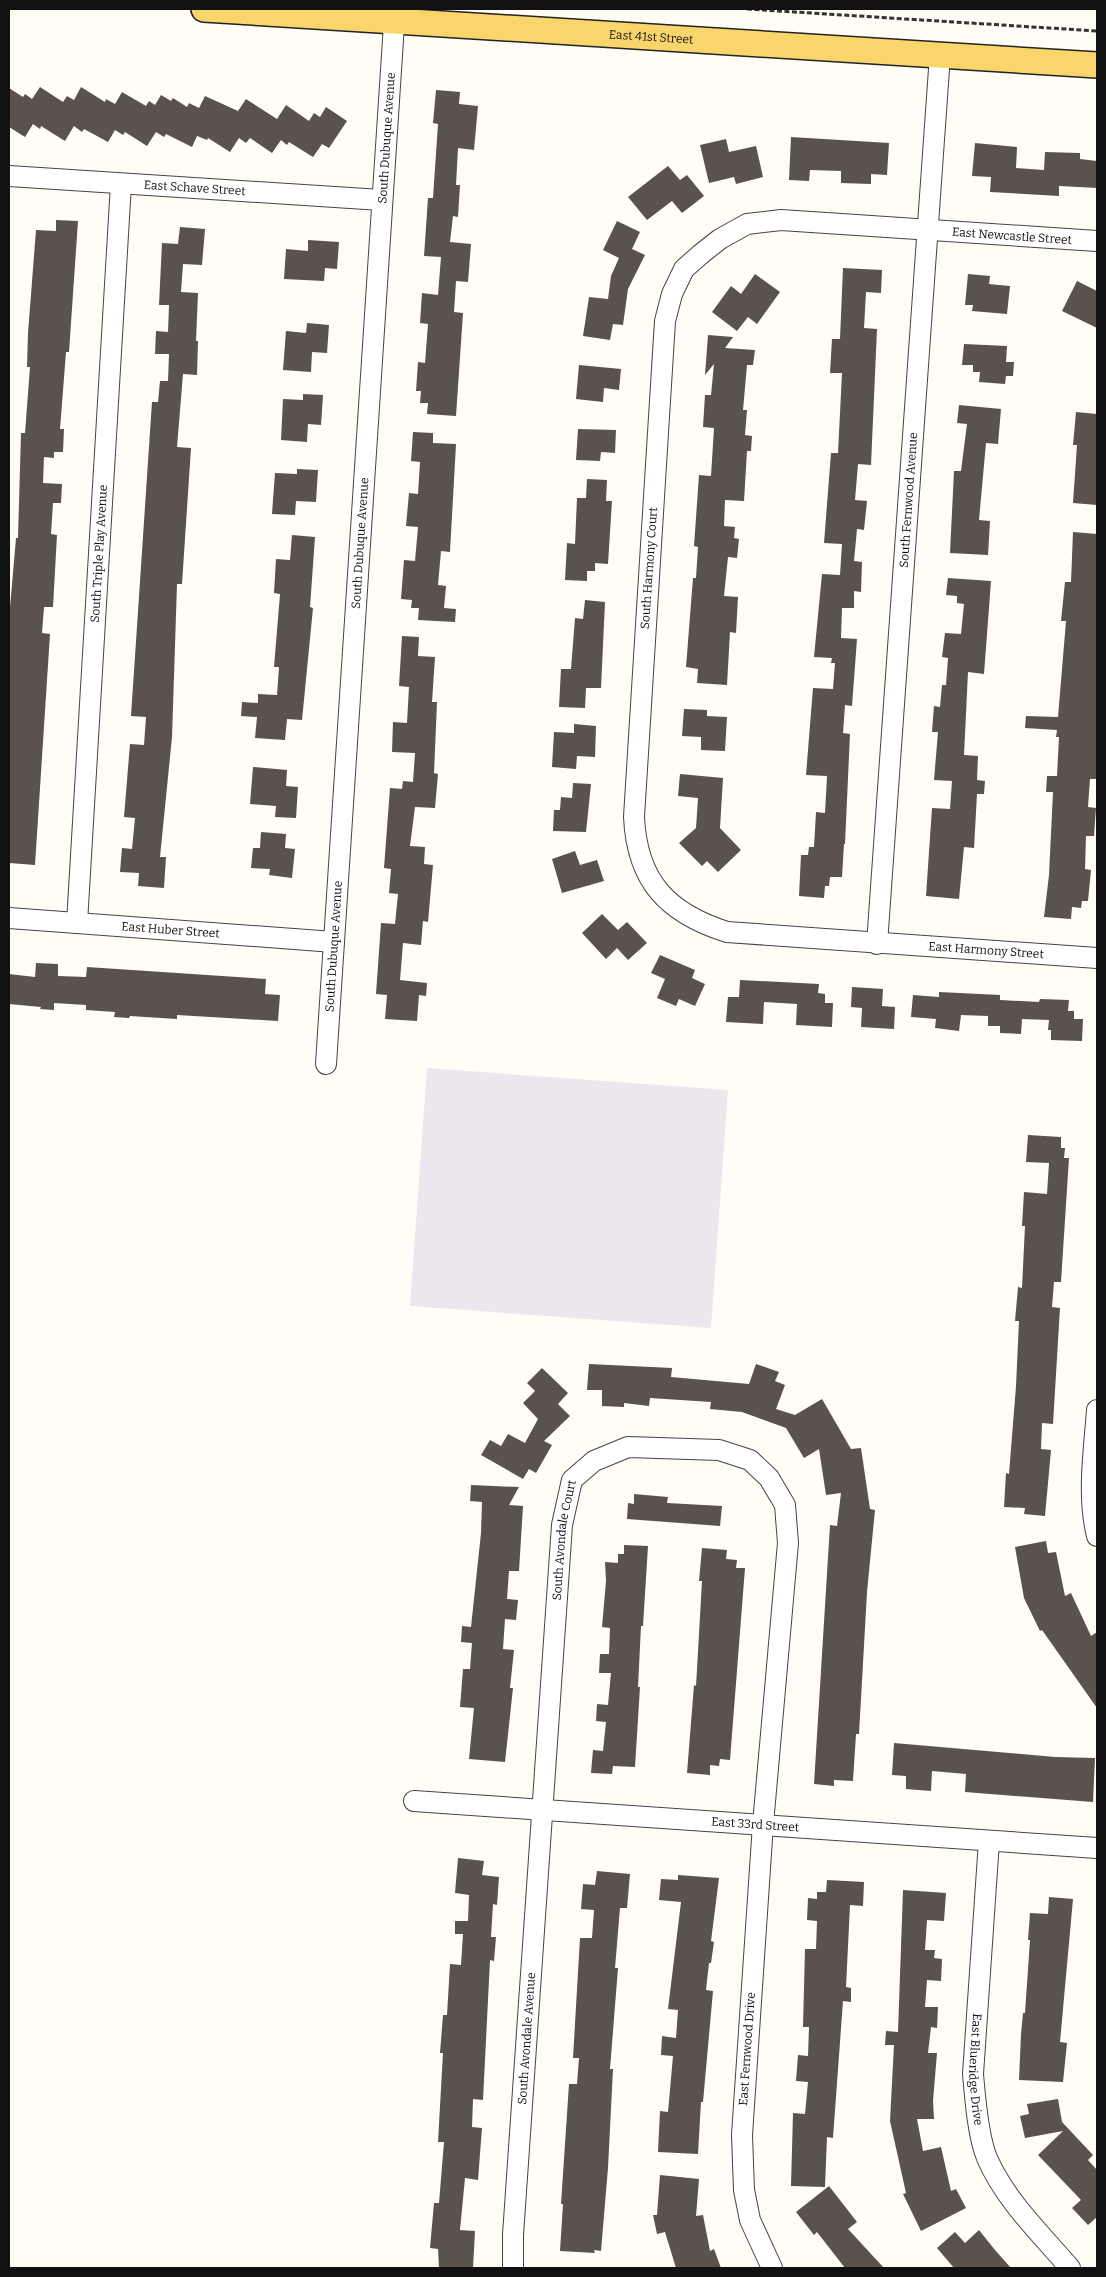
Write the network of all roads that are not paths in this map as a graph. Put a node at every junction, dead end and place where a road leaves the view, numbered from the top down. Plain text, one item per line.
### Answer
1 (204, 9) edge
2 (395, 15) edge
3 (940, 56) junction
4 (1097, 65) edge
5 (9, 176) edge
6 (121, 184) junction
7 (381, 200) junction
8 (927, 230) junction
9 (1097, 241) edge
10 (9, 918) edge
11 (77, 923) junction
12 (334, 942) junction
13 (876, 944) junction
14 (1097, 958) edge
15 (326, 1064) dead end
16 (1097, 1410) edge
17 (1096, 1451) edge
18 (1097, 1536) edge
19 (414, 1801) dead end
20 (542, 1808) junction
21 (763, 1824) junction
22 (989, 1840) junction
23 (1097, 1848) edge
24 (513, 2268) edge
25 (772, 2268) edge
26 (1070, 2268) edge

1 - 2 main road, East 41st Street
2 - 3 main road, East 41st Street
2 - 7 street, South Dubuque Avenue
3 - 4 main road, East 41st Street
3 - 8 street, South Fernwood Avenue
5 - 6 street, East Schave Street
6 - 7 street, East Schave Street
6 - 11 street, South Triple Play Avenue
7 - 12 street, South Dubuque Avenue
8 - 9 street, East Newcastle Street
8 - 13 street, South Fernwood Avenue
8 - 13 street, South Harmony Court
10 - 11 street, East Huber Street
11 - 12 street, East Huber Street
12 - 15 street, South Dubuque Avenue
13 - 14 street, East Harmony Street
16 - 17 street
17 - 18 street
19 - 20 street, East 33rd Street
20 - 21 street, East 33rd Street
20 - 21 street, South Avondale Court
20 - 24 street, South Avondale Avenue
21 - 22 street, East 33rd Street
21 - 25 street, East Fernwood Drive
22 - 23 street, East 33rd Street
22 - 26 street, East Blueridge Drive

